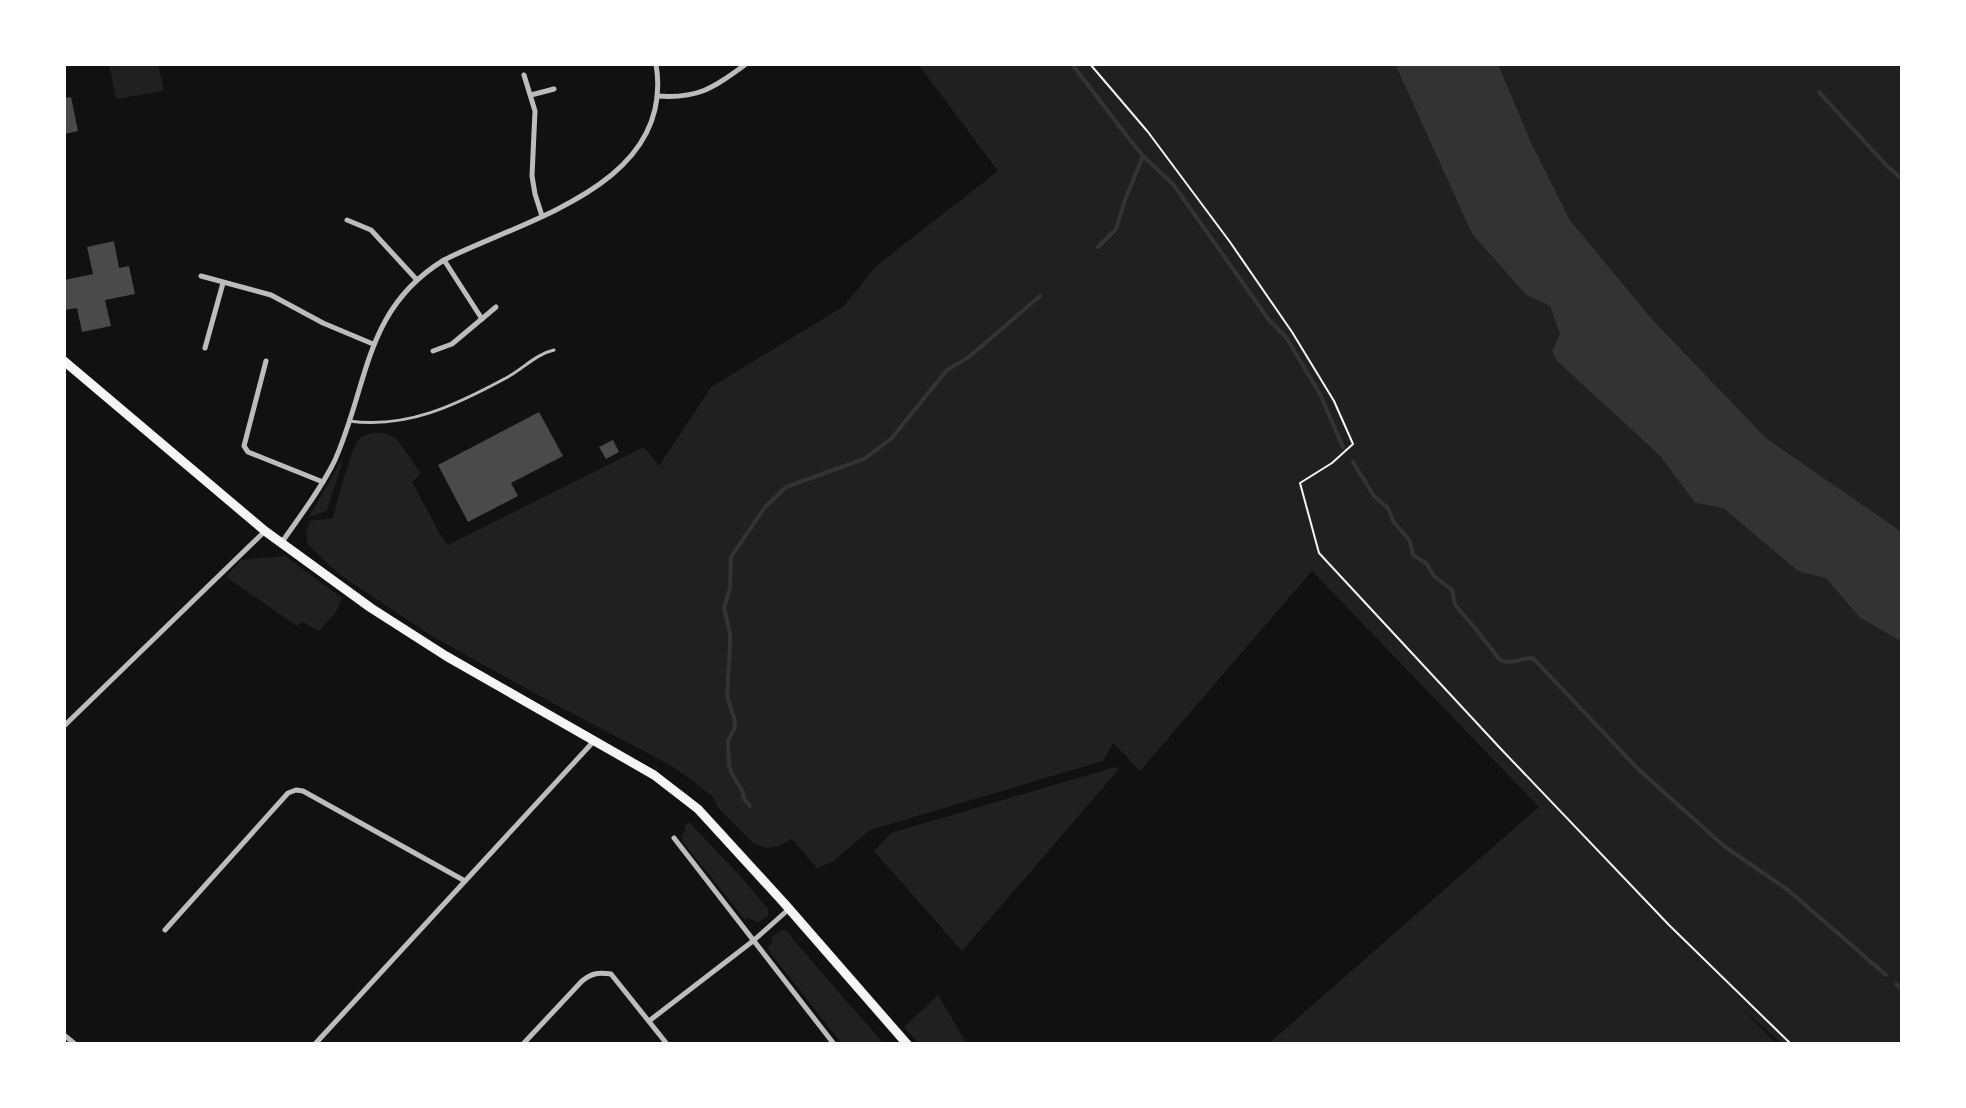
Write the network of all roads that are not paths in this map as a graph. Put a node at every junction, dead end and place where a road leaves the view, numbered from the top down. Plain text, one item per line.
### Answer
1 (656, 64) edge
2 (746, 64) edge
3 (524, 75) dead end
4 (554, 89) dead end
5 (531, 95) junction
6 (657, 96) junction
7 (542, 216) junction
8 (347, 220) dead end
9 (444, 260) junction
10 (201, 276) dead end
11 (417, 280) junction
12 (223, 283) junction
13 (496, 307) dead end
14 (482, 319) junction
15 (373, 344) junction
16 (205, 348) dead end
17 (554, 350) dead end
18 (433, 351) dead end
19 (64, 361) edge
20 (266, 361) dead end
21 (349, 421) junction
22 (323, 482) junction
23 (265, 531) junction
24 (281, 544) junction
25 (64, 726) edge
26 (594, 740) junction
27 (674, 838) dead end
28 (465, 881) junction
29 (789, 909) junction
30 (165, 930) dead end
31 (753, 941) junction
32 (649, 1021) junction
33 (64, 1035) edge
34 (75, 1044) edge
35 (315, 1044) edge
36 (523, 1044) edge
37 (667, 1044) edge
38 (834, 1044) edge
39 (907, 1044) edge

1 - 6 street
2 - 6 street
3 - 5 street
4 - 5 street
5 - 7 street
6 - 7 street
7 - 9 street
8 - 11 street
9 - 11 street
9 - 14 street
10 - 12 street
11 - 15 street
12 - 15 street
12 - 16 street
13 - 14 street
14 - 18 street
15 - 21 street
17 - 21 lane
19 - 23 main road
20 - 22 street
21 - 22 street
22 - 24 street
23 - 24 main road
23 - 25 street
24 - 26 main road
26 - 28 street
26 - 29 main road
27 - 31 street
28 - 30 street
28 - 35 street
29 - 31 street
29 - 39 main road
31 - 32 street
31 - 38 street
32 - 36 street
32 - 37 street
33 - 34 street

